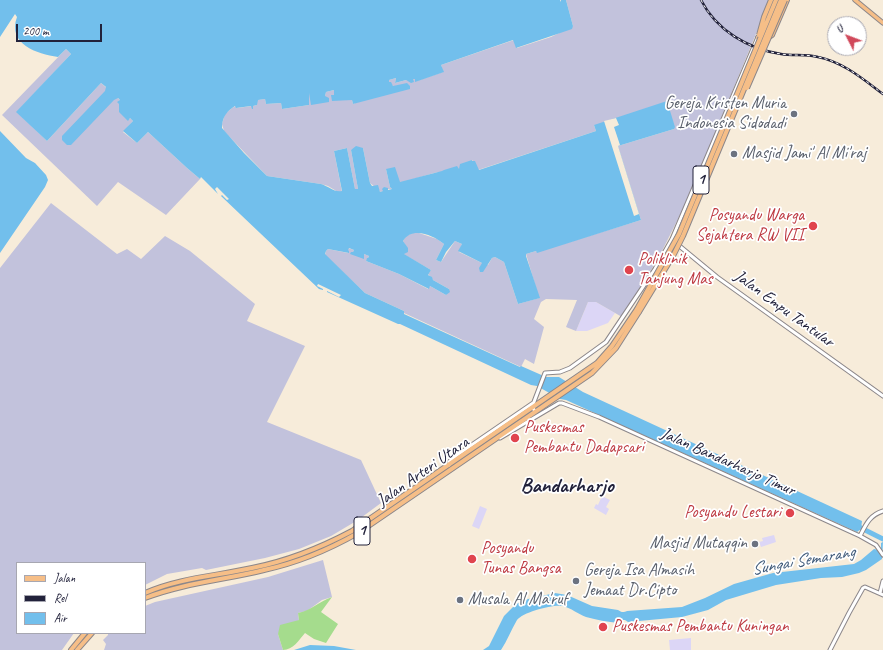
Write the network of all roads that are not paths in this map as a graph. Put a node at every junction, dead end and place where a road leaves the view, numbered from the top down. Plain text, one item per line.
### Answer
1 (773, 0) edge
2 (781, 0) edge
3 (786, 0) edge
4 (855, 0) edge
5 (883, 23) edge
6 (758, 38) junction
7 (733, 115) junction
8 (672, 239) junction
9 (638, 311) junction
10 (883, 396) edge
11 (534, 407) junction
12 (529, 418) junction
13 (450, 467) junction
14 (883, 511) edge
15 (860, 536) junction
16 (883, 555) edge
17 (883, 581) edge
18 (146, 593) edge
19 (881, 594) edge
20 (146, 598) edge
21 (84, 634) edge
22 (91, 634) edge
23 (71, 650) edge
24 (77, 650) edge
25 (830, 650) edge

1 - 6 street
1 - 9 highway, 1, bridge
2 - 7 highway, 1, bridge
3 - 6 highway
3 - 7 highway, bridge
4 - 5 main road
6 - 8 street
7 - 9 highway, 1, bridge
8 - 10 street, Jalan Empu Tantular
8 - 11 street
9 - 11 highway, Jalan Arteri Utara / 1
11 - 12 highway, Jalan Arteri Utara / 1
11 - 13 highway, Jalan Arteri Utara / 1
11 - 13 street
12 - 13 highway, Jalan Arteri Utara / 1
12 - 15 street, Jalan Bandarharjo Timur
13 - 18 highway, Jalan Arteri Utara / 1
13 - 20 highway, Jalan Arteri Utara / 1
14 - 15 street
15 - 16 street, Jalan Bandarharjo Timur
17 - 19 street
19 - 25 street
21 - 23 highway
22 - 24 highway

